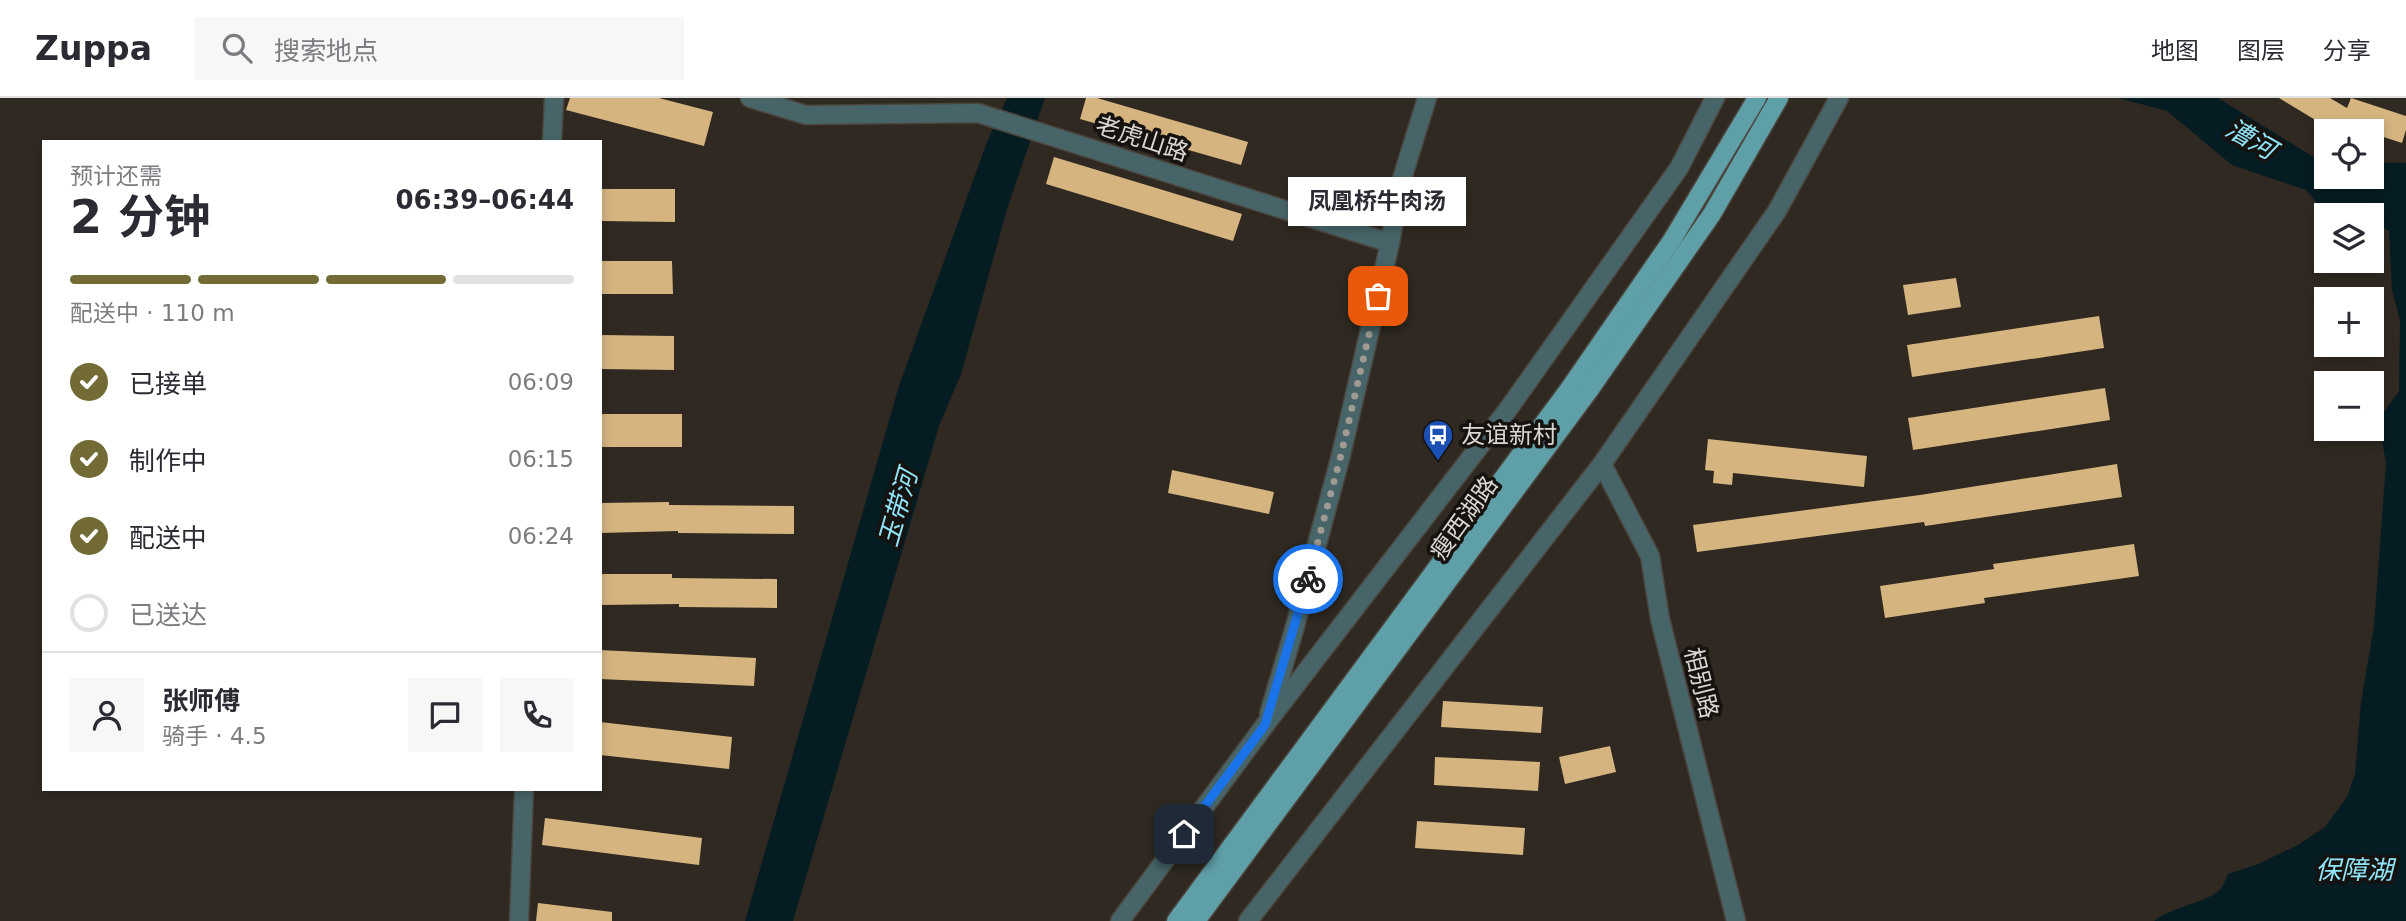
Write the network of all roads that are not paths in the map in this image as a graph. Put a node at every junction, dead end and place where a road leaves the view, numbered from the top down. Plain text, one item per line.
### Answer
1 (554, 98) edge
2 (750, 98) edge
3 (1427, 98) edge
4 (1715, 98) edge
5 (1757, 98) edge
6 (1779, 98) edge
7 (1839, 98) edge
8 (552, 140) edge
9 (1390, 243) junction
10 (1602, 464) junction
11 (1265, 725) junction
12 (524, 791) edge
13 (519, 921) edge
14 (1119, 921) edge
15 (1176, 921) edge
16 (1196, 921) edge
17 (1248, 921) edge
18 (1736, 921) edge

1 - 8 street
2 - 9 street, 老虎山路
3 - 9 street
4 - 11 street
5 - 15 main road, 瘦西湖路
6 - 16 main road, 瘦西湖路
7 - 10 street
9 - 11 street
10 - 17 street
10 - 18 street, 相别路
11 - 14 street
12 - 13 street

